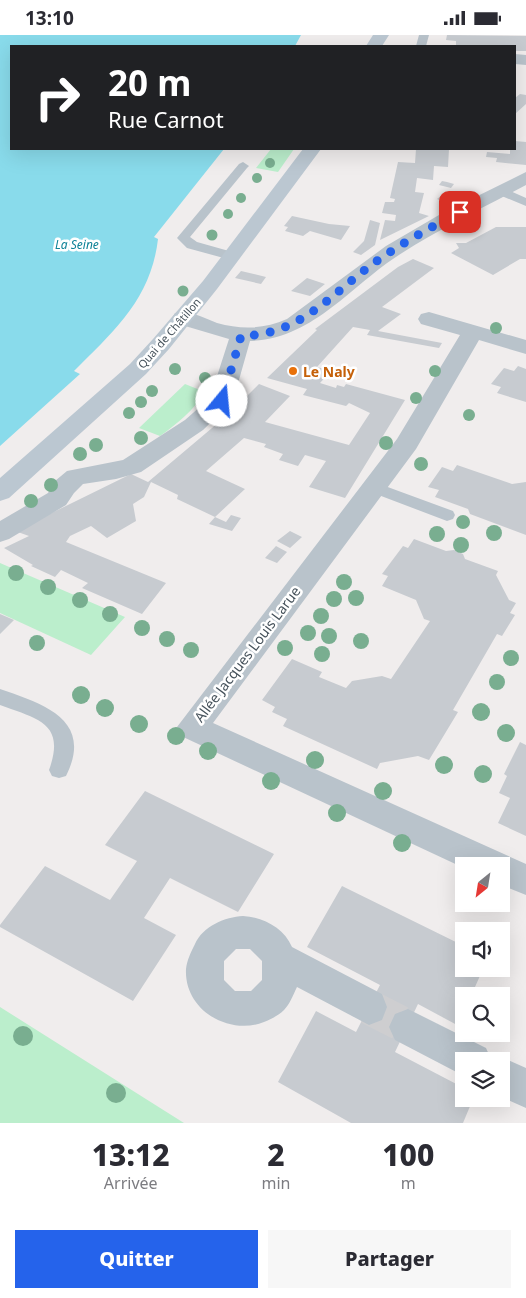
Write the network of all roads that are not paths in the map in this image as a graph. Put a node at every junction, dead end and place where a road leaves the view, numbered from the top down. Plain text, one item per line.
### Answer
1 (311, 150) edge
2 (243, 166) dead end
3 (526, 178) edge
4 (501, 191) junction
5 (526, 203) edge
6 (231, 257) junction
7 (183, 318) junction
8 (429, 319) dead end
9 (473, 331) junction
10 (241, 336) junction
11 (526, 347) edge
12 (374, 487) junction
13 (0, 492) edge
14 (447, 515) dead end
15 (0, 533) edge
16 (0, 697) edge
17 (60, 770) dead end
18 (475, 857) edge
19 (510, 873) edge
20 (526, 881) edge
21 (281, 959) dead end
22 (369, 1007) tunnel mouth
23 (408, 1027) tunnel mouth
24 (456, 1052) edge
25 (510, 1081) edge
26 (526, 1089) edge

1 - 6 main road, Quai de Châtillon
2 - 6 lane
3 - 4 street
4 - 5 lane
4 - 10 street
6 - 7 main road, Quai de Châtillon
7 - 10 street
7 - 13 main road, Quai de Châtillon
8 - 9 street
9 - 11 street
9 - 12 street, Allée Jacques Louis Larue
10 - 15 street
12 - 14 lane
12 - 18 street, Allée Jacques Louis Larue
16 - 17 lane
19 - 20 street
21 - 22 street
23 - 24 street
25 - 26 street

